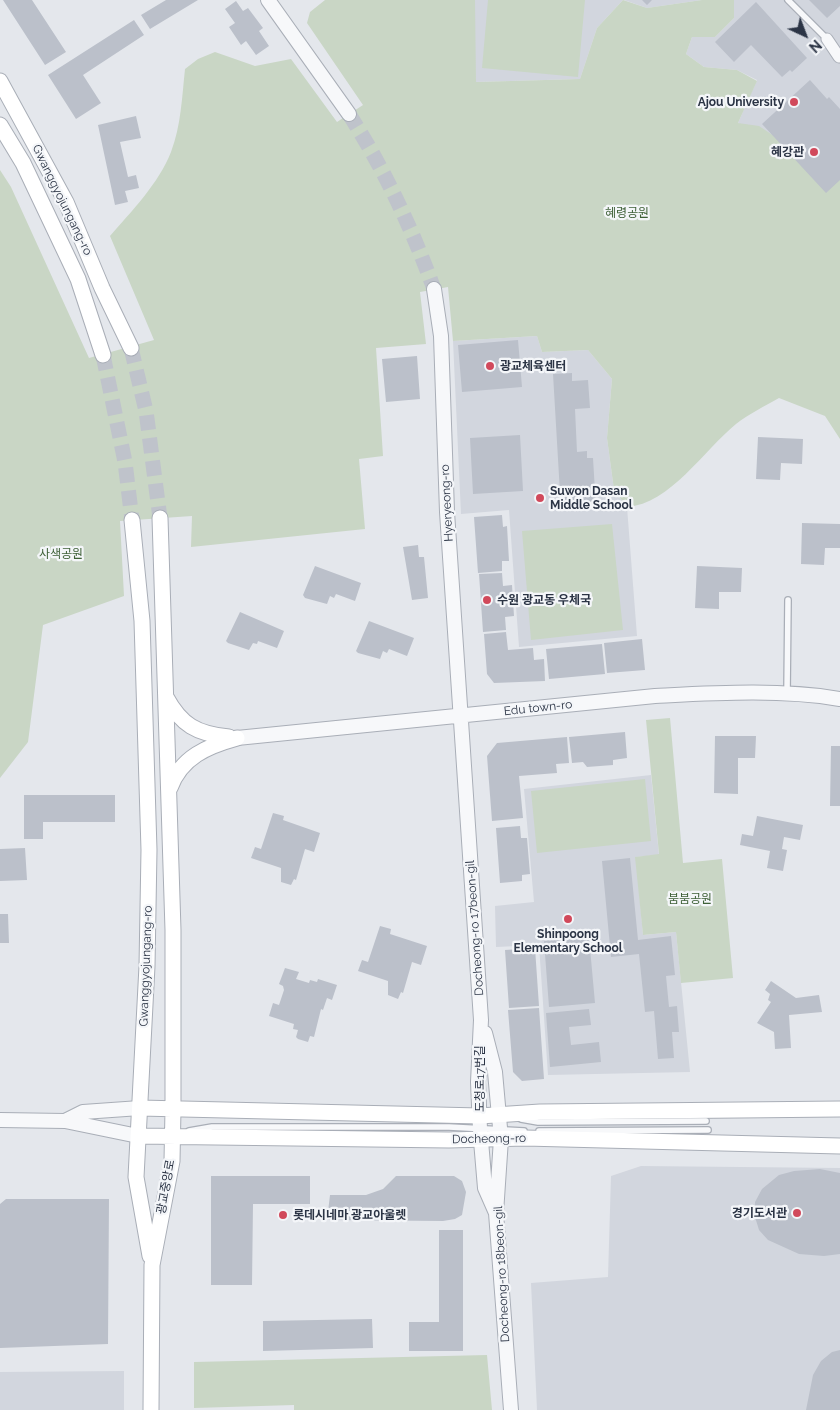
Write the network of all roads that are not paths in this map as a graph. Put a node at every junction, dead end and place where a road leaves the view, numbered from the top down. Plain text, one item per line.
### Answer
1 (268, 0) edge
2 (788, 0) edge
3 (827, 39) joint
4 (840, 58) edge
5 (0, 81) edge
6 (349, 114) tunnel mouth
7 (0, 125) edge
8 (434, 289) tunnel mouth
9 (131, 348) tunnel mouth
10 (103, 355) tunnel mouth
11 (160, 518) tunnel mouth
12 (132, 520) tunnel mouth
13 (788, 600) dead end
14 (787, 695) junction
15 (165, 696) junction
16 (840, 699) edge
17 (461, 716) junction
18 (237, 738) junction
19 (168, 794) junction
20 (481, 1020) junction
21 (140, 1108) junction
22 (173, 1109) junction
23 (840, 1109) edge
24 (0, 1120) edge
25 (65, 1120) junction
26 (706, 1121) dead end
27 (480, 1128) junction
28 (499, 1128) junction
29 (708, 1130) dead end
30 (172, 1134) junction
31 (138, 1136) junction
32 (840, 1146) edge
33 (496, 1213) junction
34 (152, 1265) junction
35 (151, 1410) edge
36 (511, 1410) edge

1 - 6 street
2 - 3 lane
3 - 4 street
5 - 9 main road, Gwanggyojungang-ro
7 - 10 main road, Gwanggyojungang-ro
8 - 17 street, Hyeryeong-ro
11 - 15 main road, Gwanggyojungang-ro
12 - 21 main road, Gwanggyojungang-ro
13 - 14 lane
14 - 16 street, Edu town-ro
14 - 17 street, Edu town-ro
15 - 18 main road
15 - 19 main road, Gwanggyojungang-ro
17 - 18 street, Edu town-ro
17 - 20 street, Docheong-ro 17beon-gil
18 - 19 main road
19 - 22 main road, Gwanggyojungang-ro
20 - 27 street, 도청로17번길
20 - 28 street, Docheong-ro 17beon-gil
21 - 22 main road
21 - 25 street
21 - 31 main road, Gwanggyojungang-ro
22 - 27 main road
22 - 30 main road, 광교중앙로
23 - 28 main road, Docheong-ro
24 - 25 street
25 - 31 street
26 - 28 lane
27 - 28 main road, Docheong-ro
27 - 28 main road
27 - 30 main road, Docheong-ro
27 - 33 street, 도청로17번길
28 - 29 lane
28 - 32 main road, Docheong-ro
28 - 33 street, Docheong-ro 18beon-gil
30 - 31 main road, Docheong-ro
30 - 34 main road, 광교중앙로
31 - 34 main road, Gwanggyojungang-ro
33 - 36 street, Docheong-ro 18beon-gil
34 - 35 main road, Gwanggyojungang-ro

